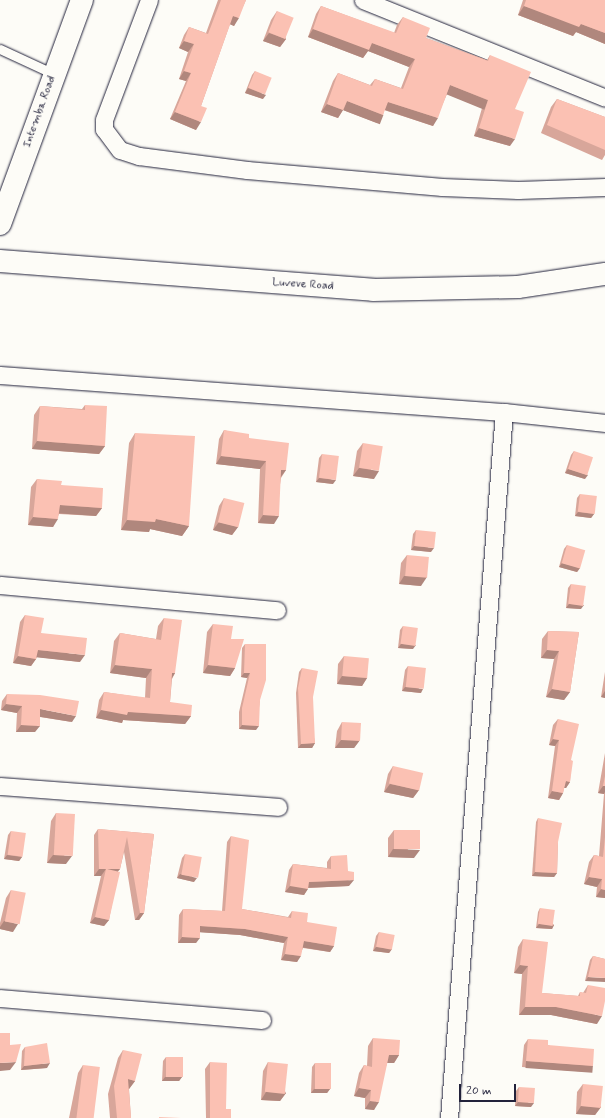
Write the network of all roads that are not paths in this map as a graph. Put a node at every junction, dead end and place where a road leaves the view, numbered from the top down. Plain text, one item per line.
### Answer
1 (82, 0) edge
2 (150, 0) edge
3 (363, 0) edge
4 (0, 49) edge
5 (54, 74) junction
6 (605, 98) edge
7 (605, 187) edge
8 (0, 224) edge
9 (0, 261) edge
10 (605, 274) edge
11 (0, 375) edge
12 (504, 412) junction
13 (605, 423) edge
14 (0, 585) edge
15 (277, 610) dead end
16 (0, 786) edge
17 (278, 807) dead end
18 (0, 998) edge
19 (262, 1020) dead end
20 (449, 1118) edge

1 - 5 street, Intemba Road
2 - 7 street
3 - 6 street
4 - 5 lane
5 - 8 street, Intemba Road
9 - 10 street, Luveve Road
11 - 12 street
12 - 13 street
12 - 20 street
14 - 15 street
16 - 17 street
18 - 19 street

